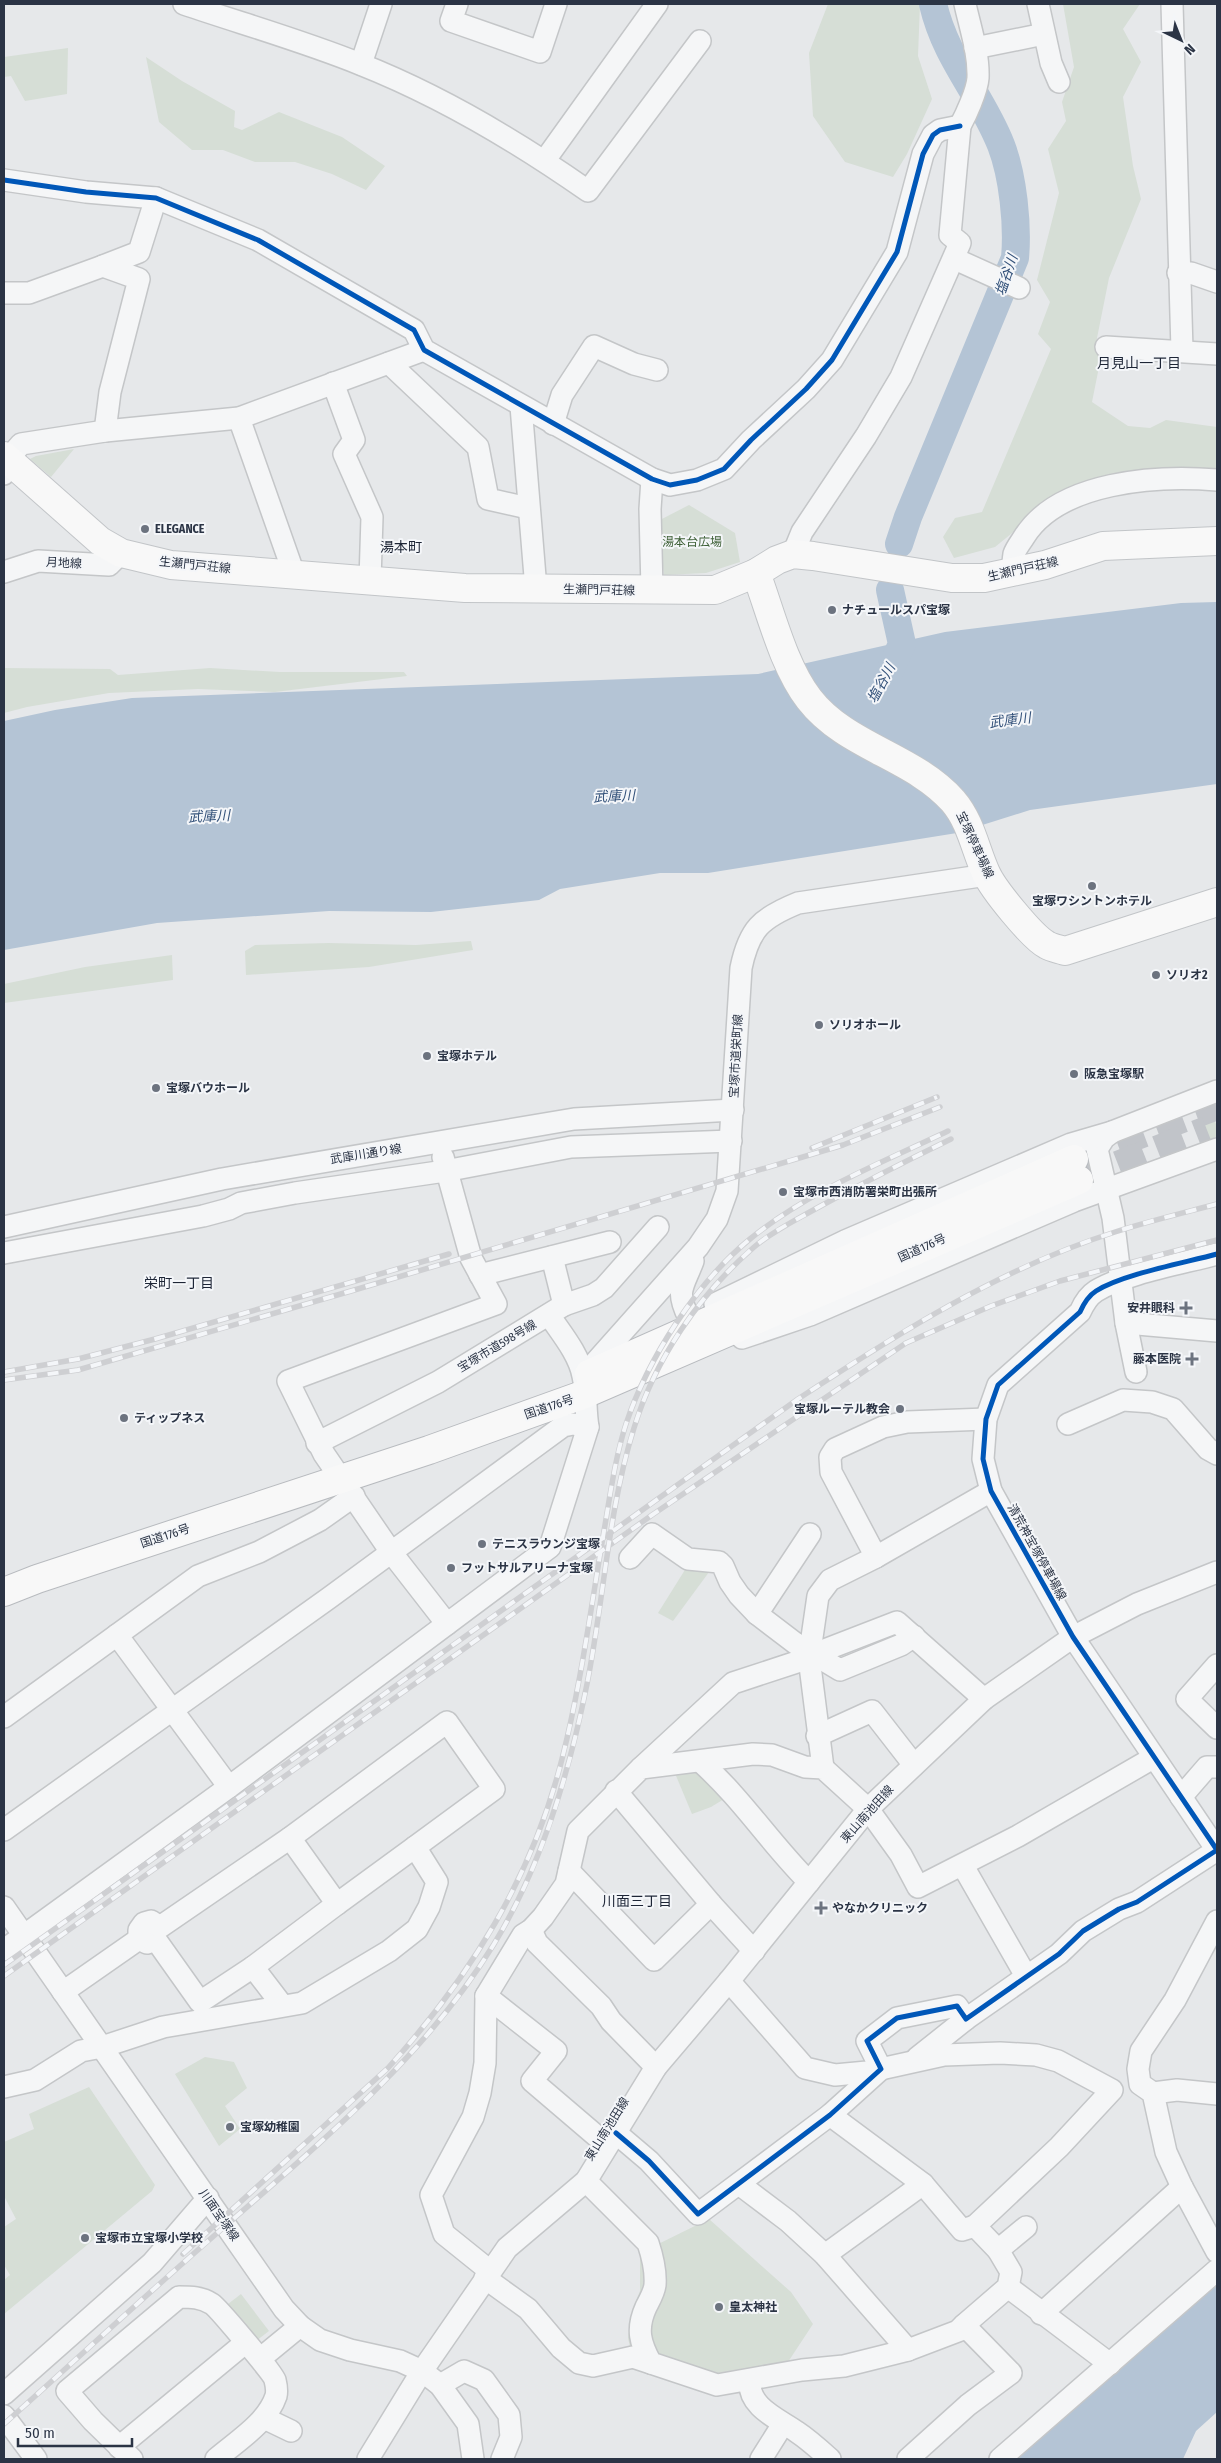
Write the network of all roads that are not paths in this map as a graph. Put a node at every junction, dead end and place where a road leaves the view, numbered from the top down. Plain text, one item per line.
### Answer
1 (184, 4) edge
2 (381, 4) edge
3 (457, 4) edge
4 (556, 4) edge
5 (657, 4) edge
6 (965, 4) edge
7 (1038, 4) edge
8 (1172, 4) edge
9 (229, 11) edge
10 (1044, 34) junction
11 (700, 41) dead end
12 (975, 48) junction
13 (360, 64) junction
14 (1059, 82) dead end
15 (960, 126) junction
16 (545, 160) junction
17 (4, 180) edge
18 (156, 198) junction
19 (955, 259) junction
20 (103, 266) junction
21 (1178, 272) junction
22 (1217, 282) edge
23 (1019, 288) dead end
24 (4, 292) edge
25 (1106, 347) dead end
26 (424, 350) junction
27 (1182, 350) junction
28 (1217, 354) edge
29 (389, 363) junction
30 (657, 370) dead end
31 (334, 384) junction
32 (521, 406) junction
33 (239, 418) junction
34 (554, 424) junction
35 (105, 431) junction
36 (5, 463) edge
37 (652, 479) junction
38 (1217, 480) edge
39 (528, 508) junction
40 (1217, 541) edge
41 (121, 553) junction
42 (793, 554) junction
43 (4, 572) edge
44 (756, 573) junction
45 (1012, 573) junction
46 (294, 574) junction
47 (370, 580) junction
48 (536, 589) junction
49 (652, 590) junction
50 (984, 867) junction
51 (1217, 902) edge
52 (1217, 1091) edge
53 (733, 1110) junction
54 (1112, 1132) junction
55 (439, 1141) junction
56 (731, 1141) junction
57 (1217, 1149) edge
58 (445, 1171) junction
59 (1081, 1174) junction
60 (1131, 1182) junction
61 (196, 1185) junction
62 (1105, 1188) junction
63 (203, 1216) junction
64 (1113, 1218) junction
65 (4, 1227) edge
66 (658, 1227) dead end
67 (610, 1242) dead end
68 (698, 1247) junction
69 (4, 1253) edge
70 (1217, 1254) edge
71 (552, 1257) junction
72 (476, 1266) junction
73 (1121, 1281) junction
74 (557, 1310) junction
75 (689, 1318) junction
76 (1126, 1323) junction
77 (1217, 1331) edge
78 (620, 1359) junction
79 (1136, 1372) dead end
80 (584, 1385) junction
81 (986, 1419) junction
82 (1068, 1424) dead end
83 (588, 1427) junction
84 (1217, 1454) edge
85 (336, 1470) junction
86 (991, 1491) junction
87 (810, 1534) dead end
88 (391, 1552) junction
89 (876, 1556) junction
90 (630, 1558) dead end
91 (4, 1572) edge
92 (1217, 1572) edge
93 (4, 1592) edge
94 (757, 1614) junction
95 (447, 1624) junction
96 (117, 1635) junction
97 (1073, 1637) junction
98 (810, 1655) junction
99 (1217, 1665) edge
100 (984, 1699) junction
101 (171, 1708) junction
102 (4, 1717) edge
103 (1217, 1728) edge
104 (817, 1736) junction
105 (1153, 1758) junction
106 (701, 1762) junction
107 (914, 1765) junction
108 (1217, 1767) edge
109 (641, 1768) junction
110 (823, 1768) junction
111 (229, 1788) junction
112 (616, 1791) junction
113 (1181, 1797) junction
114 (868, 1809) junction
115 (4, 1830) edge
116 (290, 1838) junction
117 (414, 1847) junction
118 (1217, 1850) edge
119 (962, 1866) junction
120 (569, 1871) junction
121 (809, 1882) junction
122 (336, 1904) junction
123 (711, 1904) junction
124 (4, 1907) edge
125 (1217, 1921) edge
126 (531, 1930) junction
127 (24, 1935) junction
128 (152, 1936) junction
129 (4, 1950) edge
130 (754, 1951) junction
131 (253, 1967) junction
132 (1026, 1976) junction
133 (730, 1981) junction
134 (63, 1992) junction
135 (486, 1996) junction
136 (282, 2005) junction
137 (966, 2019) junction
138 (102, 2048) junction
139 (915, 2060) junction
140 (656, 2067) junction
141 (881, 2069) junction
142 (4, 2087) edge
143 (1146, 2089) junction
144 (1112, 2090) junction
145 (1217, 2094) edge
146 (830, 2116) junction
147 (612, 2139) junction
148 (586, 2181) junction
149 (739, 2184) junction
150 (923, 2184) junction
151 (1182, 2187) junction
152 (208, 2198) junction
153 (975, 2226) junction
154 (1026, 2227) dead end
155 (998, 2250) junction
156 (1217, 2252) edge
157 (825, 2255) junction
158 (1217, 2270) edge
159 (487, 2274) junction
160 (1008, 2287) junction
161 (1041, 2314) junction
162 (964, 2325) junction
163 (300, 2326) junction
164 (245, 2343) junction
165 (908, 2350) junction
166 (261, 2358) junction
167 (651, 2363) junction
168 (1110, 2364) junction
169 (422, 2371) junction
170 (750, 2380) junction
171 (440, 2385) junction
172 (4, 2394) edge
173 (4, 2416) edge
174 (264, 2418) junction
175 (782, 2424) junction
176 (291, 2431) dead end
177 (126, 2453) edge
178 (36, 2459) edge
179 (216, 2459) edge
180 (368, 2459) edge
181 (473, 2459) edge
182 (502, 2459) edge
183 (761, 2459) edge
184 (830, 2459) edge
185 (908, 2459) edge
186 (1000, 2459) edge

1 - 9 street
2 - 13 street
3 - 4 street
5 - 16 street
6 - 12 street
7 - 10 street
8 - 21 street
9 - 13 street
10 - 12 street
10 - 14 street
11 - 16 street
12 - 15 street
13 - 16 street
15 - 19 street
15 - 37 street
17 - 18 street
18 - 20 street
18 - 26 street
19 - 23 street
19 - 42 street
20 - 24 street
20 - 35 street
21 - 22 street
21 - 27 street
25 - 27 street
26 - 29 street
26 - 32 street
27 - 28 street
29 - 31 street
29 - 39 street
30 - 34 street
31 - 33 street
31 - 47 street
32 - 34 street
32 - 39 street
33 - 35 street
33 - 46 street
34 - 37 street
35 - 36 street
36 - 41 main road, 生瀬門戸荘線
37 - 49 street
38 - 45 street
39 - 48 street
40 - 45 main road, 生瀬門戸荘線
41 - 43 street, 月地線
41 - 46 main road, 生瀬門戸荘線
42 - 44 main road, 生瀬門戸荘線
42 - 45 main road, 生瀬門戸荘線
44 - 49 main road, 生瀬門戸荘線
44 - 50 main road, 宝塚停車場線
46 - 47 main road, 生瀬門戸荘線
47 - 48 main road, 生瀬門戸荘線
48 - 49 main road, 生瀬門戸荘線
50 - 51 main road, 宝塚停車場線
50 - 53 street, 宝塚市道栄町線
52 - 54 street
53 - 55 street, 武庫川通り線
53 - 56 street, 宝塚市道栄町線
54 - 59 street
54 - 75 street
55 - 58 street
55 - 61 street, 武庫川通り線
56 - 58 street
56 - 68 street, 宝塚市道栄町線
57 - 60 street
58 - 63 street
58 - 72 street
59 - 60 street
59 - 62 street
59 - 62 street
59 - 64 street
59 - 78 main road, 国道176号
59 - 80 main road, 国道176号
60 - 62 street
60 - 64 street
61 - 63 street
61 - 65 street, 武庫川通り線
62 - 64 street
63 - 69 street
64 - 73 street
66 - 74 street, 宝塚市道598号線
67 - 71 street
68 - 75 street
68 - 80 street, 宝塚市道栄町線
70 - 73 street, 清荒神宝塚停車場線
71 - 72 street
71 - 74 street
72 - 85 street
73 - 76 street
73 - 81 street, 清荒神宝塚停車場線
74 - 80 street
74 - 85 street, 宝塚市道598号線
75 - 78 street
76 - 77 street
76 - 79 street
78 - 80 main road, 国道176号
80 - 83 street
80 - 85 main road, 国道176号
81 - 86 street, 清荒神宝塚停車場線
81 - 89 street
82 - 84 street
83 - 88 street
83 - 95 street
85 - 88 street
85 - 91 main road, 国道176号
85 - 93 main road, 国道176号
85 - 96 street, 宝塚市道598号線
86 - 89 street
86 - 97 street, 清荒神宝塚停車場線
87 - 94 street
88 - 95 street
88 - 101 street
89 - 98 street
90 - 94 street
92 - 97 street, 東山南池田線
94 - 98 street
95 - 111 street
96 - 101 street
96 - 102 street, 宝塚市道598号線
97 - 100 street, 東山南池田線
97 - 105 street, 清荒神宝塚停車場線
98 - 100 street
98 - 104 street
98 - 109 street
99 - 103 street
100 - 107 street, 東山南池田線
101 - 111 street
101 - 115 street
104 - 107 street
104 - 110 street
105 - 113 street, 清荒神宝塚停車場線
105 - 119 street
106 - 109 street
106 - 110 street
106 - 121 street
107 - 114 street, 東山南池田線
108 - 113 street
109 - 112 street
110 - 114 street
111 - 127 street
112 - 120 street
112 - 123 street
113 - 118 street, 清荒神宝塚停車場線
114 - 119 street
114 - 121 street, 東山南池田線
116 - 117 street
116 - 122 street
116 - 128 street
117 - 122 street
117 - 136 street
118 - 132 street
119 - 132 street
120 - 123 street
120 - 126 street
121 - 130 street, 東山南池田線
122 - 131 street
123 - 130 street
124 - 127 street, 川面宝塚線
125 - 143 street
126 - 135 street
126 - 140 street
127 - 129 street
127 - 134 street, 川面宝塚線
128 - 131 street
128 - 134 street
130 - 133 street, 東山南池田線
131 - 136 street
132 - 137 street
133 - 140 street, 東山南池田線
133 - 141 street
134 - 138 street, 川面宝塚線
135 - 147 street
135 - 159 street
136 - 138 street
137 - 139 street
137 - 141 street
138 - 142 street
138 - 152 street, 川面宝塚線
139 - 141 street
139 - 144 street
140 - 147 street, 東山南池田線
141 - 146 street
143 - 144 street
143 - 145 street
143 - 151 street
144 - 153 street
146 - 149 street
146 - 150 street
147 - 148 street, 東山南池田線
147 - 149 street
148 - 159 street, 東山南池田線
148 - 167 street
149 - 157 street
150 - 153 street
150 - 157 street
151 - 156 street
151 - 161 street
152 - 163 street, 川面宝塚線
152 - 172 street
153 - 155 street
154 - 155 street
155 - 160 street
157 - 165 street
158 - 168 street
159 - 167 street
159 - 169 street, 東山南池田線
160 - 161 street
160 - 162 street
161 - 168 street
162 - 165 street
162 - 185 street
163 - 166 street
163 - 169 street, 川面宝塚線
164 - 166 street
164 - 177 street
164 - 177 street
165 - 170 street
166 - 174 street
167 - 170 street
168 - 186 street
169 - 171 street, 川面宝塚線
169 - 180 street, 東山南池田線
170 - 175 street
171 - 181 street, 川面宝塚線
171 - 182 street
173 - 178 street
174 - 176 street
174 - 179 street
175 - 183 street
175 - 184 street

